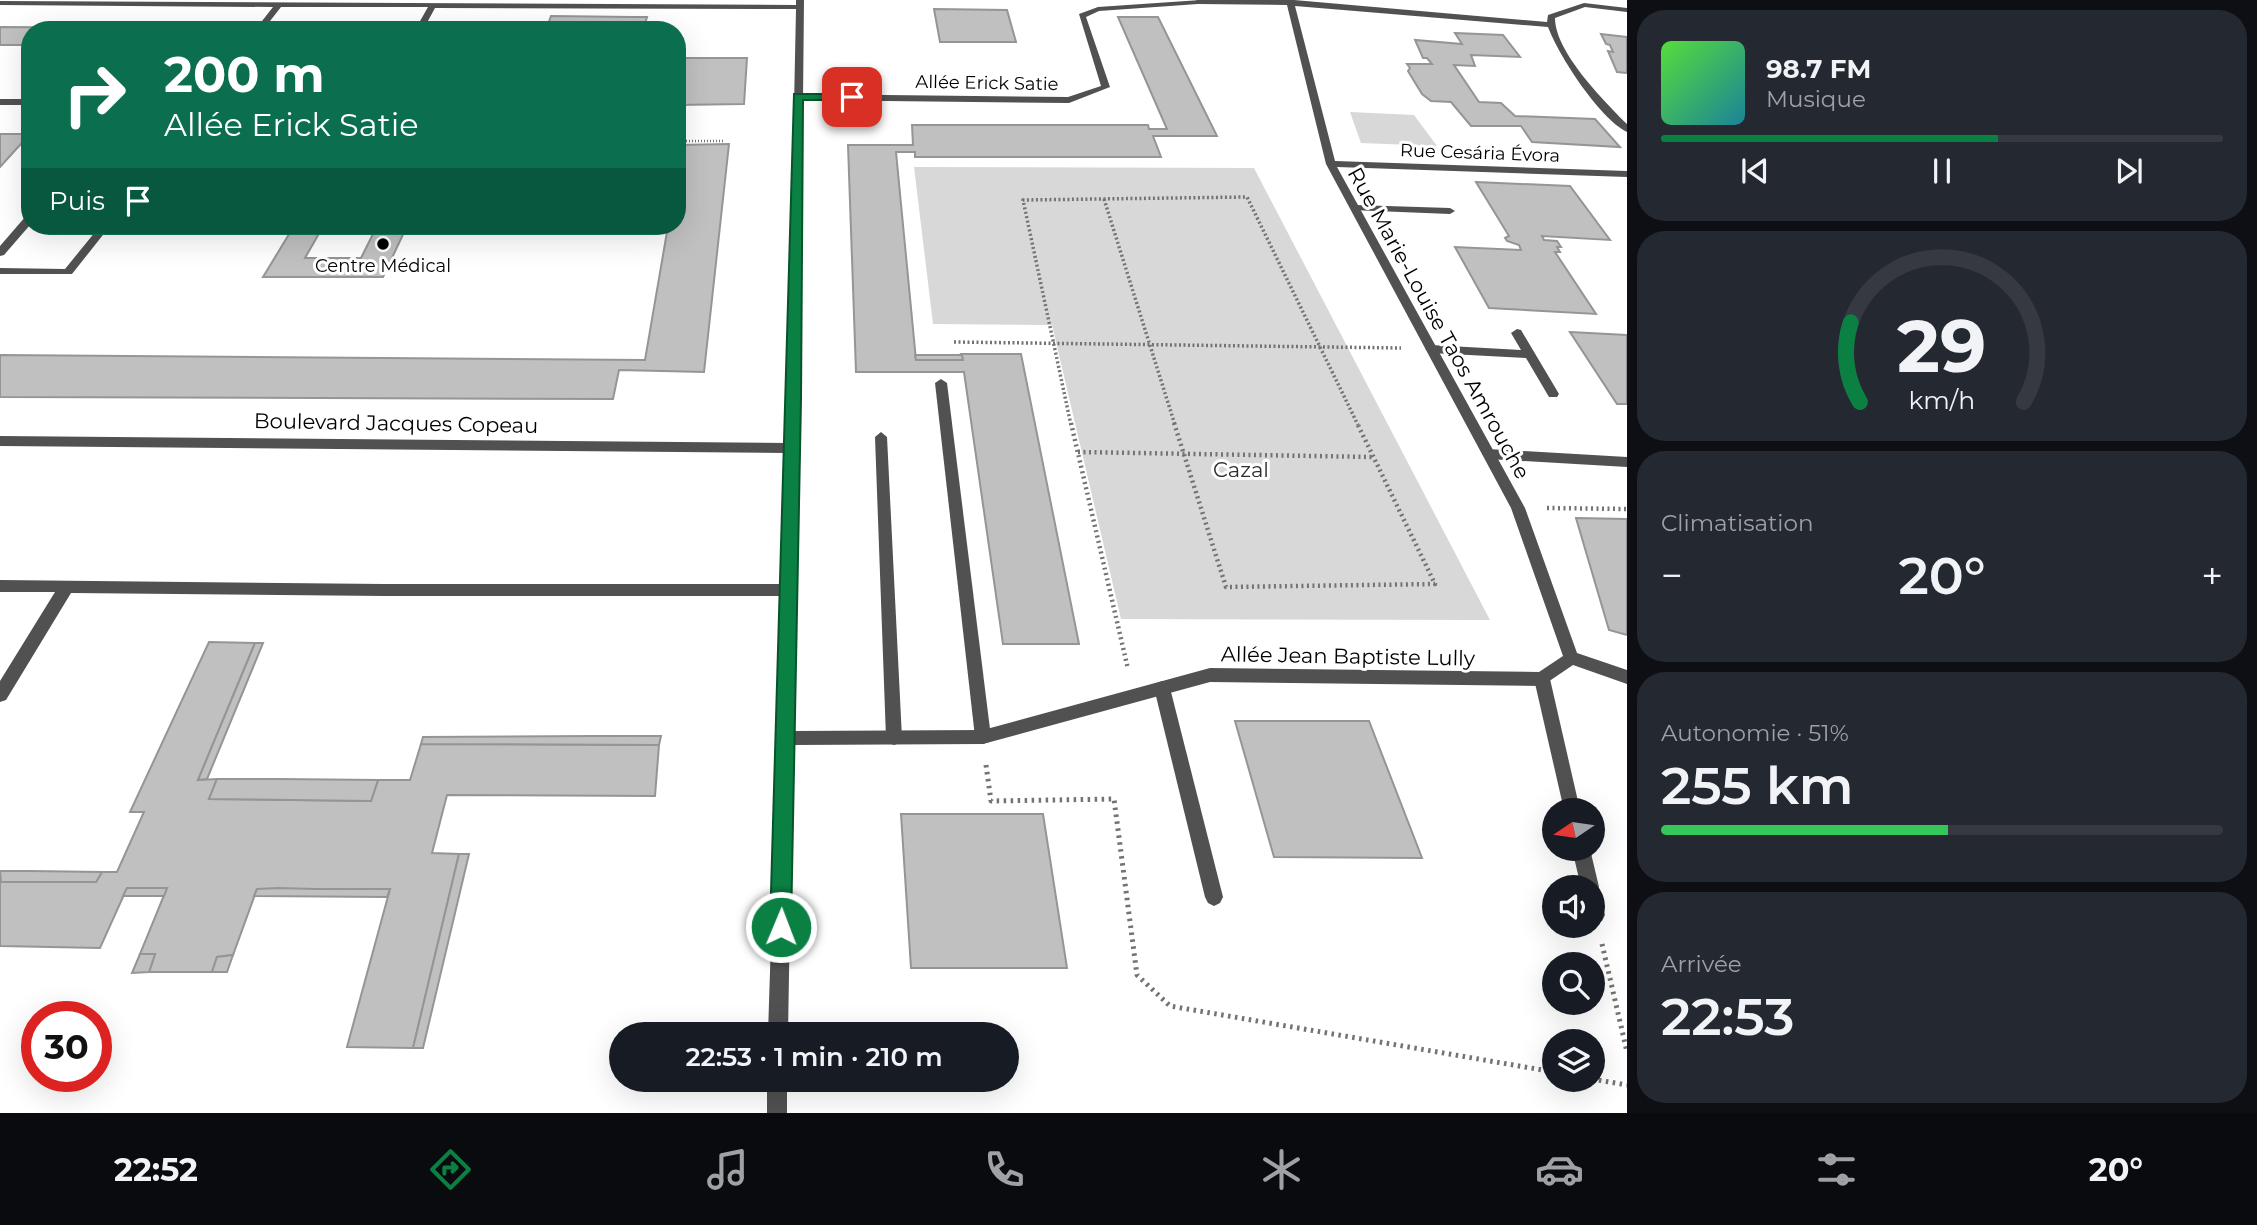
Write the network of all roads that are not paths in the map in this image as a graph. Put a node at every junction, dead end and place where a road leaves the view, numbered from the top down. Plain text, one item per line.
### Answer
1 (384, 2) edge
2 (1291, 2) edge
3 (1583, 2) edge
4 (0, 3) edge
5 (279, 4) junction
6 (800, 4) edge
7 (433, 5) junction
8 (1627, 10) edge
9 (266, 21) edge
10 (424, 21) edge
11 (1551, 25) junction
12 (798, 97) junction
13 (0, 102) edge
14 (21, 102) edge
15 (1627, 129) edge
16 (1331, 163) junction
17 (1627, 174) edge
18 (1355, 208) junction
19 (1450, 211) dead end
20 (21, 228) edge
21 (98, 235) edge
22 (0, 253) edge
23 (0, 271) edge
24 (1517, 333) dead end
25 (1431, 349) junction
26 (1529, 354) junction
27 (941, 383) dead end
28 (1553, 394) dead end
29 (881, 437) dead end
30 (0, 441) edge
31 (792, 448) junction
32 (1489, 454) junction
33 (1627, 462) edge
34 (0, 586) edge
35 (66, 586) junction
36 (788, 590) junction
37 (1571, 658) junction
38 (1627, 677) edge
39 (1542, 679) junction
40 (1162, 688) junction
41 (0, 695) edge
42 (983, 737) junction
43 (785, 738) junction
44 (894, 738) junction
45 (1569, 798) edge
46 (1214, 897) dead end
47 (778, 1022) edge
48 (778, 1092) edge
49 (777, 1113) edge

1 - 5 street
1 - 7 street
2 - 11 street
2 - 12 street, Allée Erick Satie
2 - 16 street, Rue Marie-Louise Taos Amrouche
3 - 8 street
3 - 11 street
4 - 5 street
5 - 9 street
6 - 7 street
6 - 12 street
7 - 10 street
11 - 15 street
12 - 31 street
13 - 14 street
16 - 17 street, Rue Cesária Évora
16 - 18 street, Rue Marie-Louise Taos Amrouche
18 - 19 street
18 - 25 street, Rue Marie-Louise Taos Amrouche
20 - 22 street
21 - 23 street
24 - 26 street
25 - 26 street
25 - 32 street, Rue Marie-Louise Taos Amrouche
26 - 28 street
27 - 42 street
29 - 44 street
30 - 31 street, Boulevard Jacques Copeau
31 - 36 street
32 - 33 street
32 - 37 street, Rue Marie-Louise Taos Amrouche
34 - 35 street
35 - 36 street
35 - 41 street
36 - 43 street
37 - 38 street
37 - 39 street
39 - 40 street, Allée Jean Baptiste Lully
39 - 45 street
40 - 42 street, Allée Jean Baptiste Lully
40 - 46 street
42 - 44 street, Allée Jean Baptiste Lully
43 - 44 street, Allée Jean Baptiste Lully
43 - 47 street
48 - 49 street

